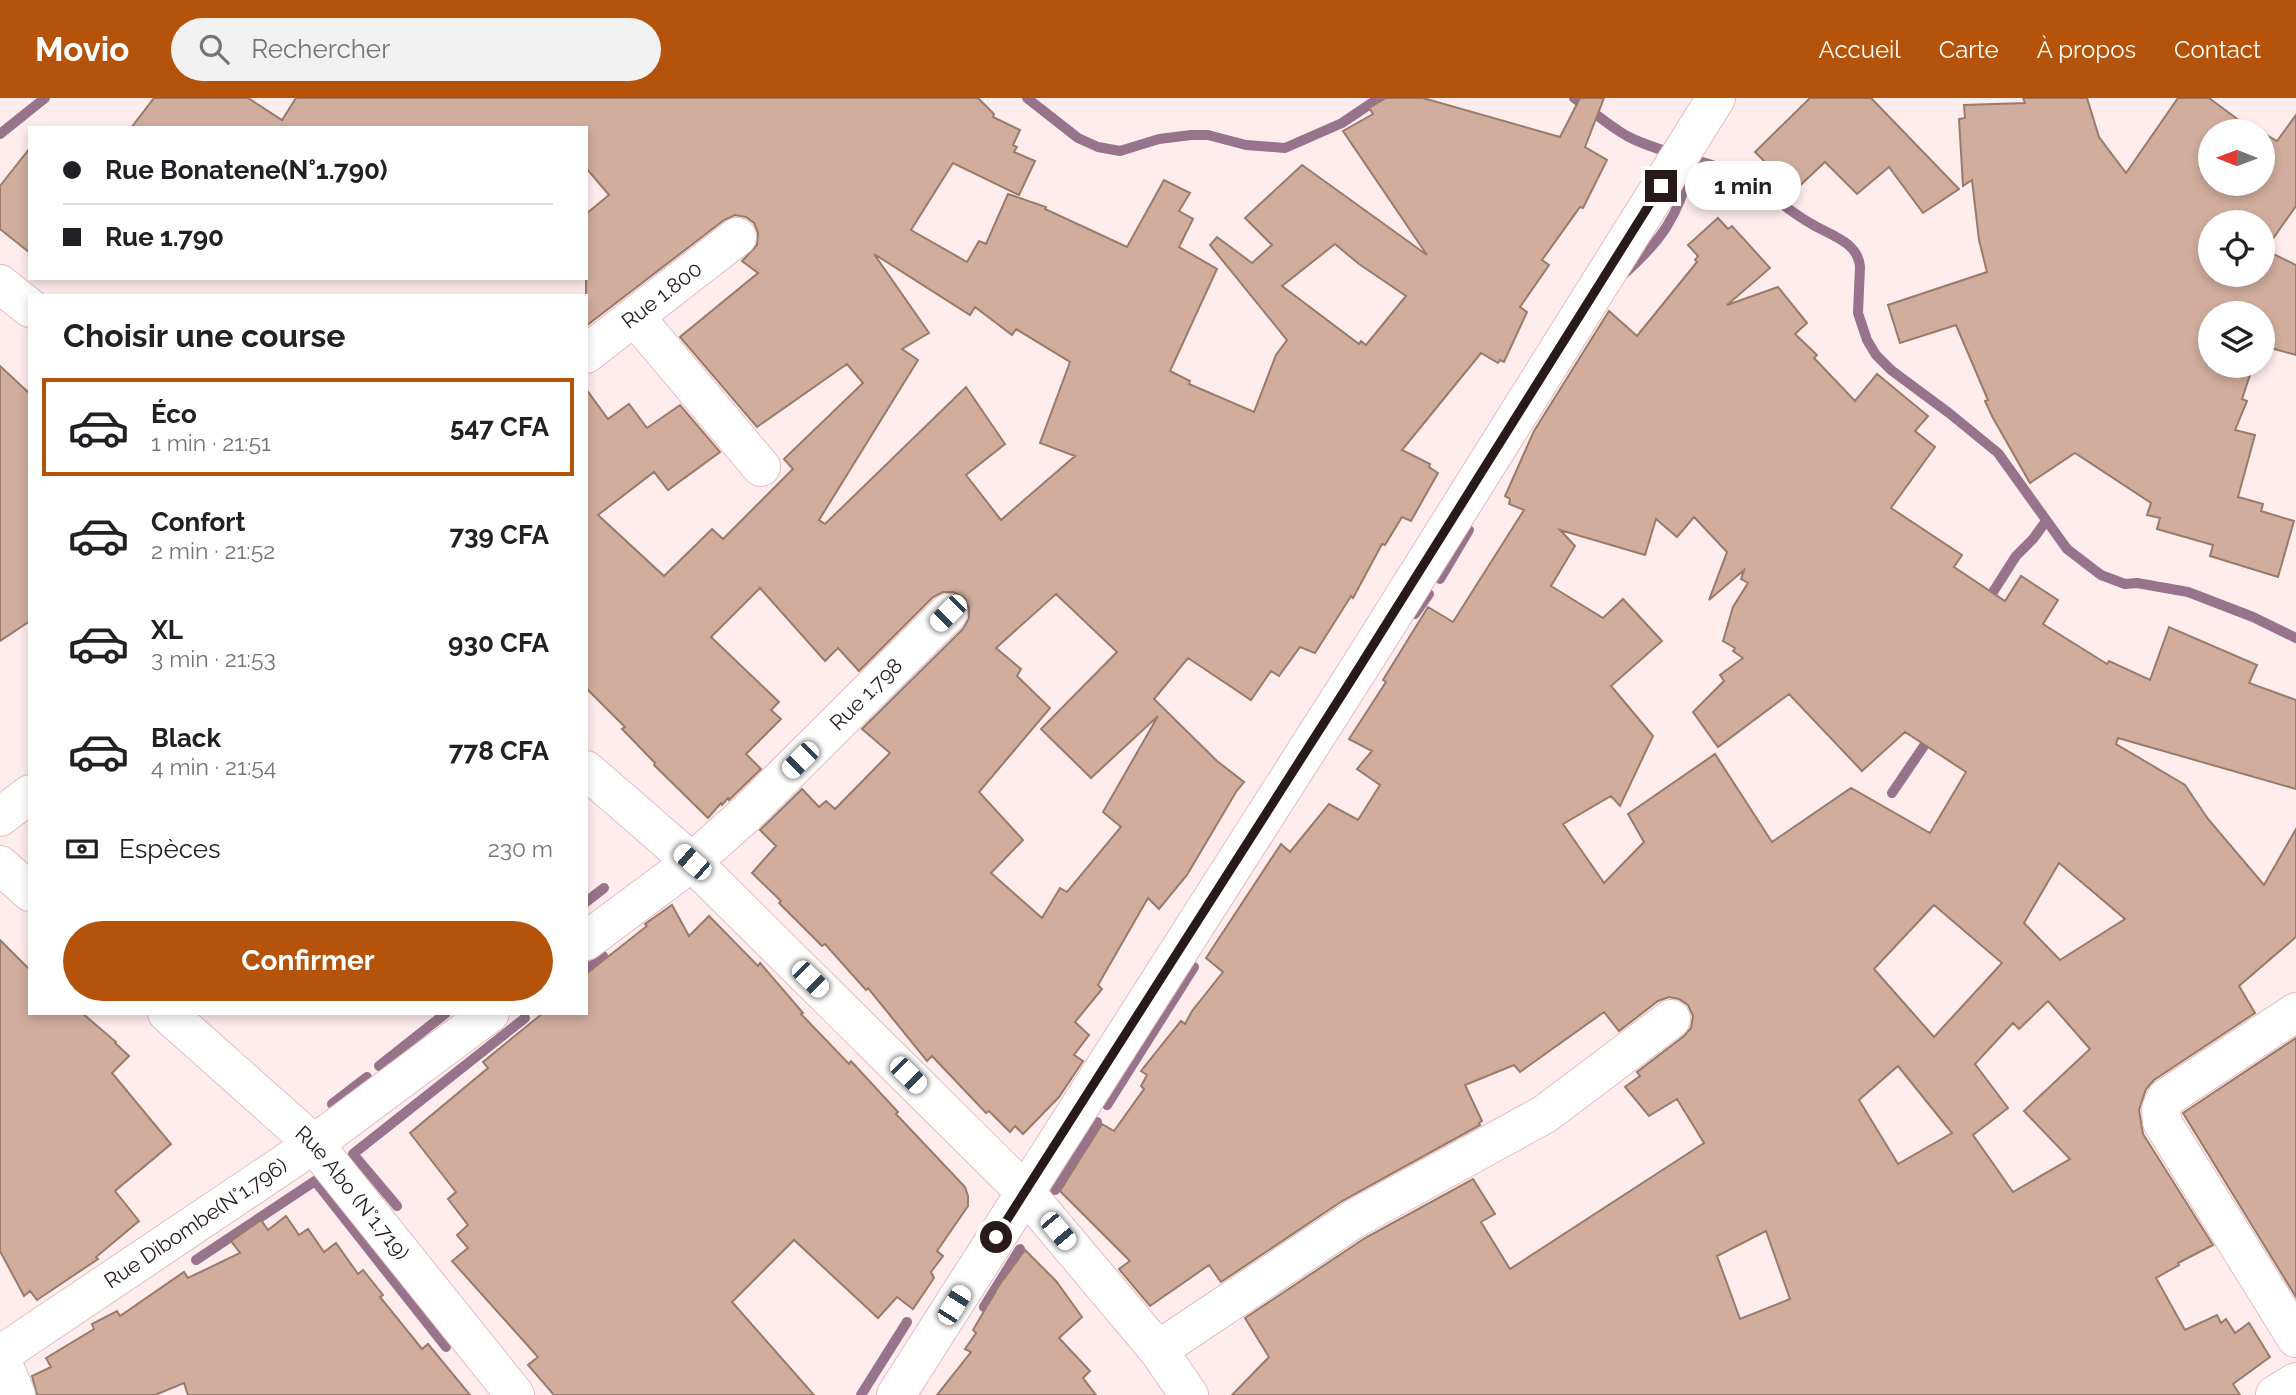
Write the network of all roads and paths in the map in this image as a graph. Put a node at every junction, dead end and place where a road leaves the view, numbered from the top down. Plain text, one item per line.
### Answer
1 (1716, 98) edge
2 (737, 237) dead end
3 (0, 284) edge
4 (28, 306) edge
5 (635, 317) junction
6 (588, 352) edge
7 (761, 467) dead end
8 (948, 613) dead end
9 (588, 772) edge
10 (28, 796) edge
11 (0, 817) edge
12 (692, 862) junction
13 (0, 865) edge
14 (28, 890) edge
15 (588, 940) edge
16 (2296, 1012) edge
17 (169, 1015) edge
18 (487, 1015) edge
19 (1671, 1019) dead end
20 (314, 1144) junction
21 (1025, 1192) junction
22 (2291, 1320) edge
23 (1158, 1350) junction
24 (0, 1355) edge
25 (2296, 1381) edge
26 (16, 1395) edge
27 (515, 1395) edge
28 (897, 1395) edge
29 (1189, 1395) edge
30 (2276, 1395) edge

1 - 21 street
2 - 5 street, Rue 1.800
3 - 4 street
5 - 6 street, Rue 1.800
5 - 7 street
8 - 12 street, Rue 1.798
9 - 12 street
10 - 11 street
12 - 15 street
12 - 21 street
13 - 14 street
16 - 22 street
17 - 20 street, Rue Abo (N°1.719)
18 - 20 street, Rue Dibombe(N°1.796)
19 - 23 street
20 - 24 street, Rue Dibombe(N°1.796)
20 - 27 street, Rue Abo (N°1.719)
21 - 23 street
21 - 28 street
23 - 29 street
24 - 26 street
25 - 30 street

